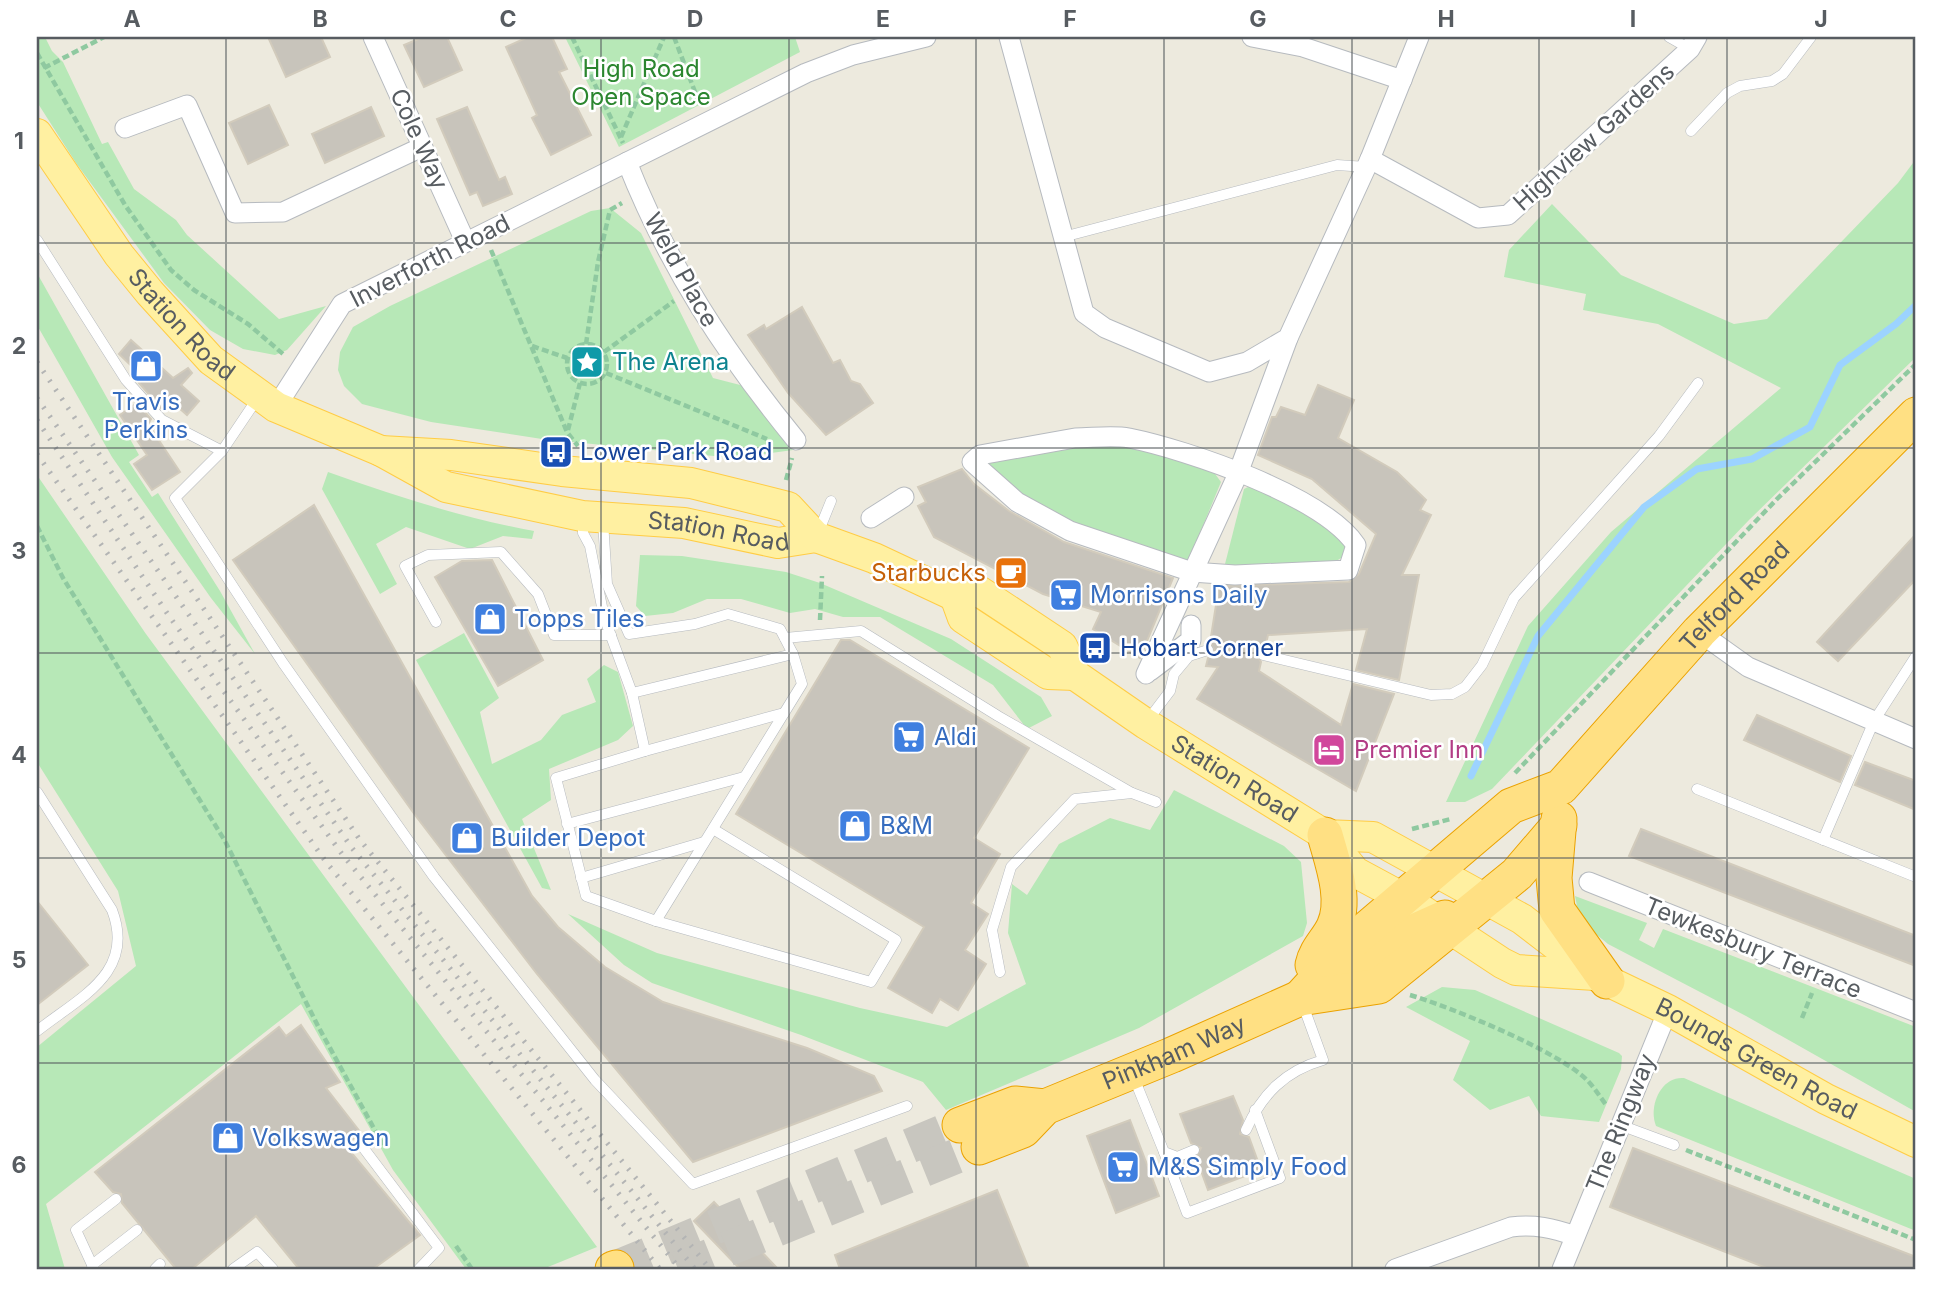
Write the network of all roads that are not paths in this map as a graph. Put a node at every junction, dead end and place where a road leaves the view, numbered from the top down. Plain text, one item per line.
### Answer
1 (373, 37) edge
2 (926, 37) edge
3 (1009, 37) edge
4 (1252, 37) edge
5 (1419, 37) edge
6 (1668, 37) edge
7 (1811, 37) edge
8 (1694, 43) edge
9 (1402, 80) junction
10 (125, 128) dead end
11 (1691, 131) dead end
12 (37, 134) edge
13 (422, 147) junction
14 (627, 162) junction
15 (1368, 163) junction
16 (1063, 237) junction
17 (37, 240) edge
18 (465, 242) junction
19 (1288, 338) junction
20 (1698, 383) dead end
21 (268, 401) junction
22 (1916, 415) edge
23 (795, 445) road end
24 (222, 451) junction
25 (381, 451) junction
26 (573, 462) junction
27 (1238, 473) junction
28 (904, 497) dead end
29 (831, 501) dead end
30 (592, 517) junction
31 (871, 518) dead end
32 (816, 537) junction
33 (1192, 572) junction
34 (1192, 602) dead end
35 (436, 622) dead end
36 (1191, 625) dead end
37 (1699, 632) junction
38 (611, 635) junction
39 (785, 638) junction
40 (1208, 650) dead end
41 (793, 654) junction
42 (1264, 655) dead end
43 (1916, 656) edge
44 (632, 693) junction
45 (784, 713) junction
46 (1874, 722) junction
47 (1146, 724) junction
48 (1916, 739) edge
49 (645, 751) junction
50 (744, 778) junction
51 (1561, 788) junction
52 (1698, 789) dead end
53 (37, 792) edge
54 (1132, 793) junction
55 (1156, 802) dead end
56 (567, 824) junction
57 (1559, 825) junction
58 (713, 828) junction
59 (1325, 835) junction
60 (1823, 840) junction
61 (704, 842) junction
62 (1436, 872) junction
63 (1916, 877) edge
64 (581, 878) junction
65 (1589, 882) dead end
66 (1405, 899) junction
67 (1485, 900) junction
68 (656, 920) junction
69 (1444, 925) junction
70 (1000, 972) dead end
71 (1601, 978) junction
72 (1309, 986) junction
73 (1668, 1010) junction
74 (1916, 1012) edge
75 (37, 1031) edge
76 (1132, 1071) junction
77 (907, 1105) dead end
78 (1255, 1110) junction
79 (1620, 1125) junction
80 (1246, 1130) dead end
81 (970, 1136) tunnel mouth
82 (1916, 1142) edge
83 (1674, 1145) road end
84 (362, 1146) dead end
85 (1194, 1150) dead end
86 (1164, 1152) junction
87 (116, 1199) dead end
88 (137, 1230) dead end
89 (1575, 1236) junction
90 (93, 1267) edge
91 (233, 1269) edge
92 (273, 1269) edge
93 (419, 1269) edge
94 (1395, 1269) edge
95 (1562, 1269) edge

1 - 13 street, Cole Way
2 - 14 street, Inverforth Road
3 - 16 street
4 - 9 street
5 - 9 street
6 - 8 lane
7 - 11 lane
8 - 15 street, Highview Gardens
9 - 15 street
10 - 13 street
12 - 21 main road, Station Road
13 - 18 street, Cole Way
14 - 18 street, Inverforth Road
14 - 23 street, Weld Place
15 - 16 lane
15 - 19 street
16 - 19 street
17 - 24 lane
18 - 21 street, Inverforth Road
19 - 27 street
20 - 42 lane
21 - 24 lane
21 - 25 main road, Station Road
22 - 37 highway, Telford Road
24 - 77 lane
25 - 26 main road, Station Road
25 - 30 main road, Station Road
26 - 30 main road
26 - 32 main road, Station Road
27 - 33 street
27 - 33 street
27 - 33 street
28 - 31 street
29 - 32 lane
30 - 32 main road, Station Road
30 - 38 lane
30 - 39 lane
32 - 47 main road, Station Road
33 - 34 street
33 - 36 street
35 - 38 lane
37 - 46 street
37 - 51 highway, Telford Road
38 - 44 lane
39 - 41 lane
39 - 54 lane
40 - 47 lane
41 - 44 lane
41 - 45 lane
43 - 46 lane
44 - 49 lane
45 - 49 lane
45 - 50 lane
46 - 48 street
46 - 60 lane
47 - 59 main road, Station Road
49 - 56 lane
50 - 56 lane
50 - 58 lane
51 - 57 highway
51 - 62 highway, Telford Road
52 - 60 lane
53 - 75 lane
54 - 55 lane
54 - 70 lane
56 - 64 lane
57 - 67 highway
57 - 71 highway
58 - 61 lane
58 - 68 lane
59 - 62 main road, Station Road
59 - 66 main road, Station Road
59 - 72 highway
60 - 63 lane
61 - 64 lane
61 - 68 lane
62 - 66 highway, Telford Road
62 - 67 main road, Station Road
64 - 68 lane
65 - 74 street, Tewkesbury Terrace
66 - 69 main road, Bounds Green Road
66 - 72 highway, Pinkham Way
67 - 69 highway
67 - 71 main road, Bounds Green Road
69 - 71 main road, Bounds Green Road
69 - 72 highway
71 - 73 main road, Bounds Green Road
72 - 76 highway, Pinkham Way
72 - 78 lane
73 - 79 street, The Ringway
73 - 82 main road, Bounds Green Road
76 - 81 highway, Pinkham Way
76 - 86 lane
78 - 80 lane
78 - 86 lane
79 - 83 lane
79 - 89 street, The Ringway
84 - 93 lane
85 - 86 lane
87 - 90 lane
88 - 90 lane
89 - 94 street
89 - 95 street, The Ringway
91 - 92 lane

